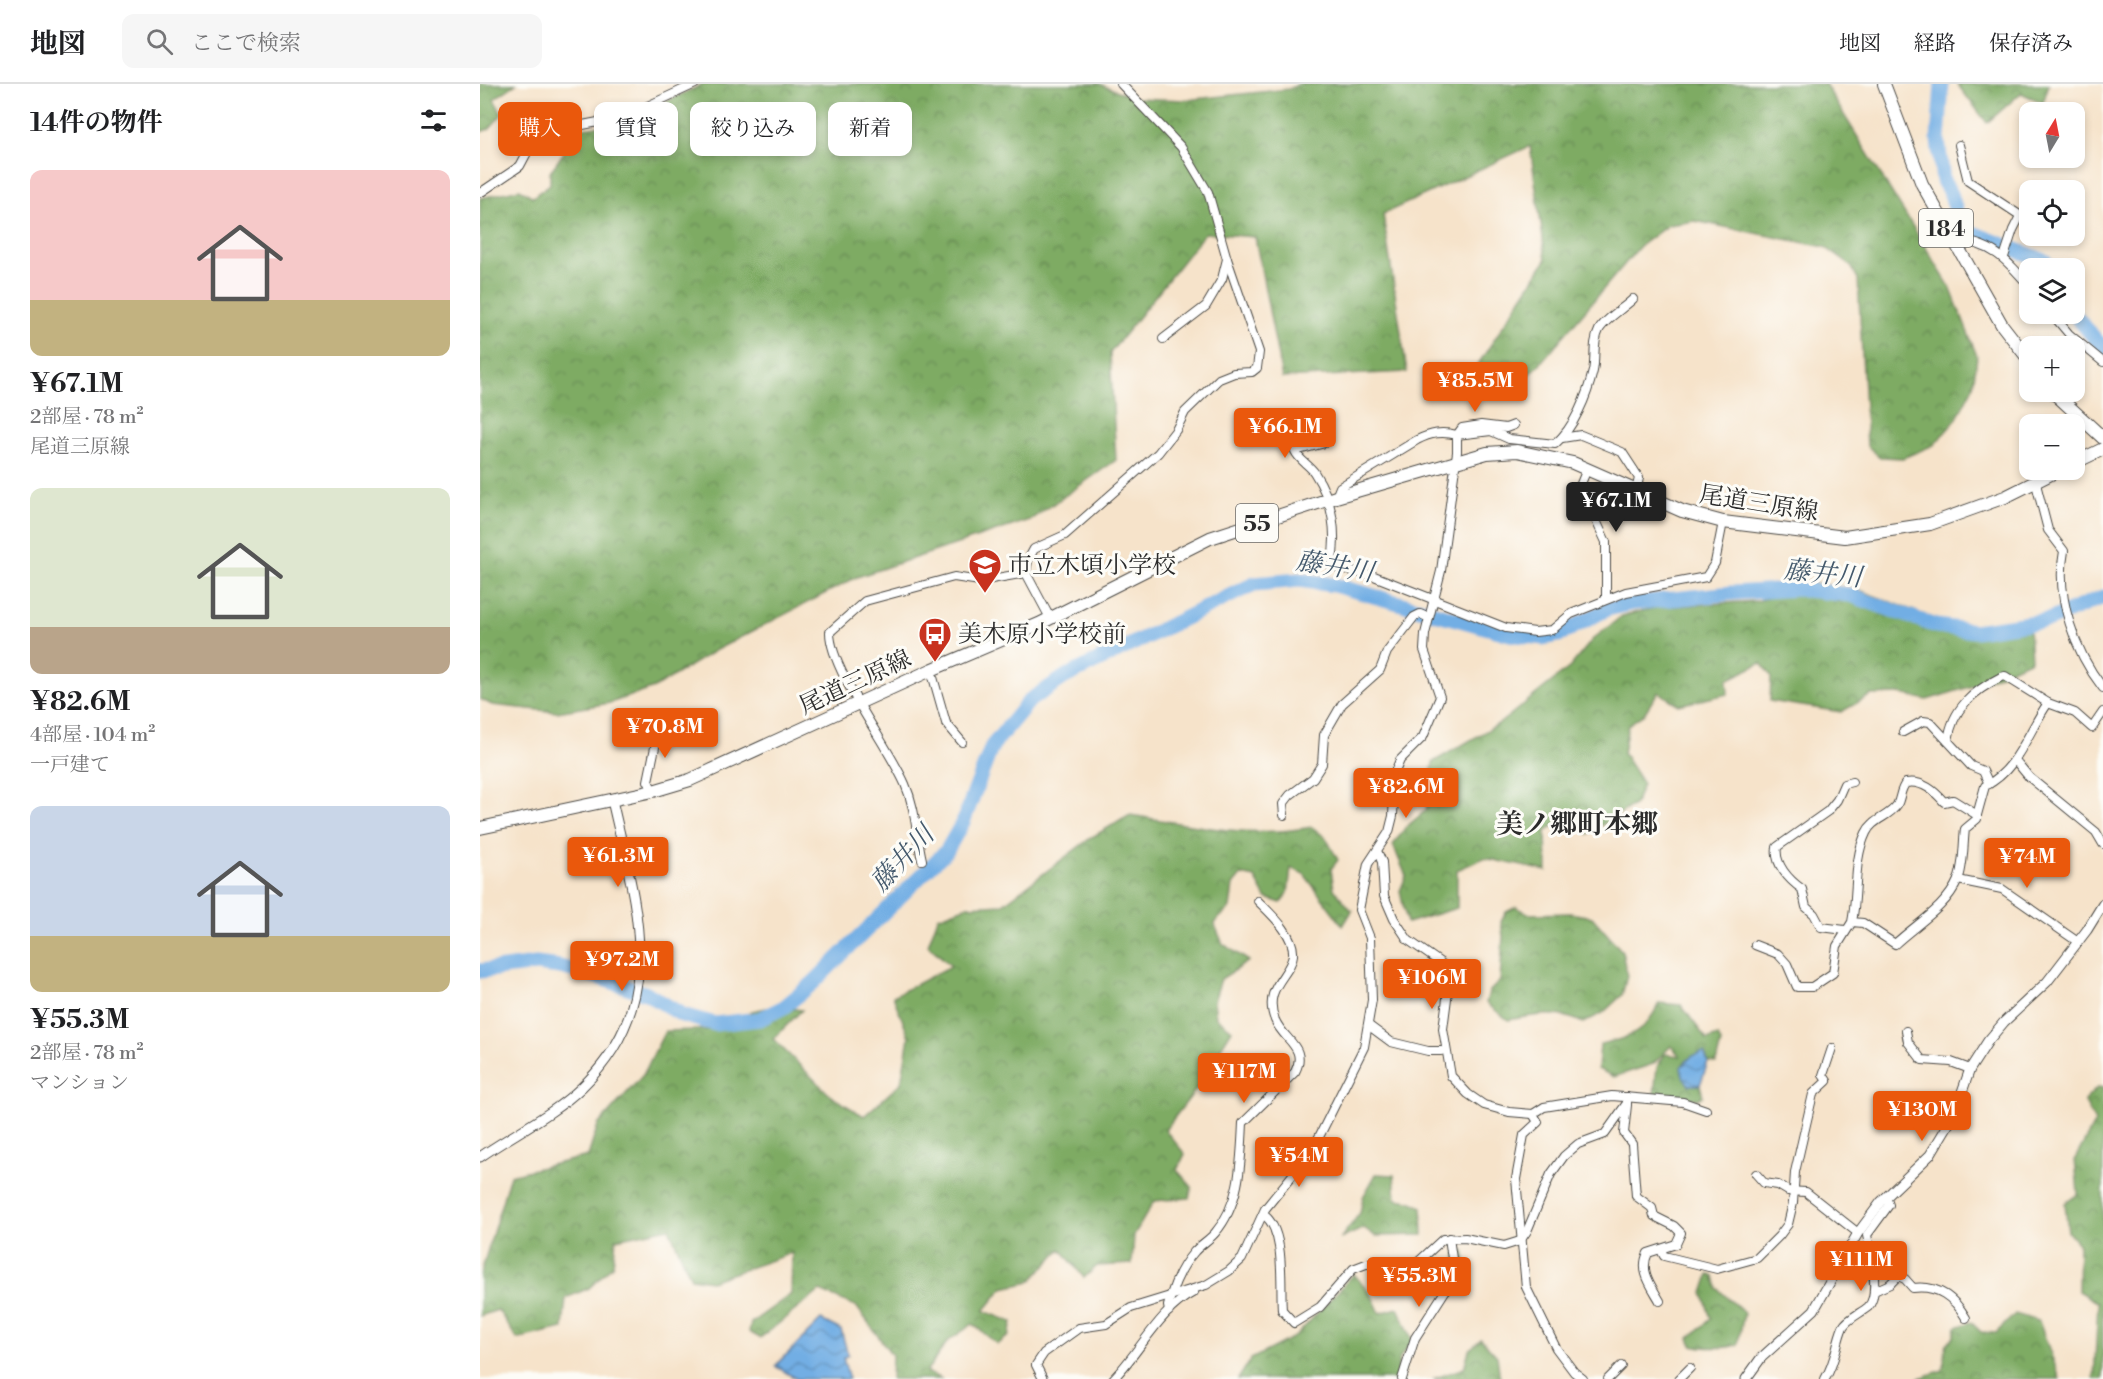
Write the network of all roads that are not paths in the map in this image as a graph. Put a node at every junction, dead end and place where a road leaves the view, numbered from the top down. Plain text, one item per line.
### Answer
1 (695, 84) edge
2 (1121, 84) edge
3 (1884, 84) edge
4 (1959, 145) dead end
5 (480, 193) edge
6 (2019, 215) edge
7 (2019, 218) edge
8 (1952, 240) junction
9 (2004, 256) junction
10 (1227, 259) junction
11 (2019, 274) edge
12 (1633, 299) dead end
13 (2060, 324) edge
14 (1163, 339) dead end
15 (2019, 347) edge
16 (2103, 362) edge
17 (2064, 402) edge
18 (1514, 425) dead end
19 (1457, 435) junction
20 (1562, 438) junction
21 (2103, 438) edge
22 (1325, 444) dead end
23 (2103, 449) edge
24 (2085, 458) edge
25 (1456, 460) junction
26 (1587, 469) junction
27 (2035, 480) joint
28 (1636, 491) junction
29 (1332, 498) junction
30 (1723, 522) junction
31 (1026, 573) junction
32 (1434, 597) junction
33 (1606, 599) junction
34 (1427, 617) junction
35 (1050, 618) junction
36 (931, 670) junction
37 (2103, 688) edge
38 (859, 703) junction
39 (2049, 703) junction
40 (2103, 712) edge
41 (659, 728) dead end
42 (1903, 732) dead end
43 (1948, 741) junction
44 (962, 742) dead end
45 (2015, 760) junction
46 (1852, 782) dead end
47 (1989, 784) junction
48 (653, 791) junction
49 (612, 800) junction
50 (1284, 815) dead end
51 (1977, 815) junction
52 (480, 828) edge
53 (2103, 844) edge
54 (1378, 853) junction
55 (922, 860) dead end
56 (1958, 880) junction
57 (1258, 901) dead end
58 (2103, 904) edge
59 (1852, 922) junction
60 (1845, 930) junction
61 (2078, 942) junction
62 (1755, 945) dead end
63 (1368, 1025) junction
64 (1443, 1029) junction
65 (1906, 1030) dead end
66 (1832, 1048) dead end
67 (1441, 1051) junction
68 (1970, 1069) junction
69 (1450, 1076) junction
70 (1627, 1100) junction
71 (1706, 1110) dead end
72 (1533, 1114) junction
73 (480, 1157) edge
74 (1756, 1174) dead end
75 (1795, 1191) junction
76 (1886, 1197) junction
77 (1263, 1215) junction
78 (1858, 1233) junction
79 (1449, 1238) junction
80 (1520, 1241) junction
81 (1661, 1250) junction
82 (1198, 1287) junction
83 (1874, 1291) junction
84 (1171, 1296) junction
85 (1660, 1301) dead end
86 (1169, 1311) junction
87 (1966, 1318) dead end
88 (1621, 1366) dead end
89 (1690, 1368) dead end
90 (1043, 1379) edge
91 (1113, 1379) edge
92 (1402, 1379) edge
93 (1584, 1379) edge
94 (1608, 1379) edge
95 (1679, 1379) edge
96 (1746, 1379) edge
97 (1825, 1379) edge

1 - 5 street
2 - 10 street
3 - 8 main road, 184
4 - 6 street
7 - 9 street
8 - 9 street
8 - 15 main road, 184
9 - 11 street
10 - 14 street
10 - 31 street
12 - 20 street
13 - 16 street
17 - 21 main road
18 - 19 street
19 - 20 street
19 - 25 street
19 - 29 street
20 - 28 street
22 - 29 street
23 - 24 main road
25 - 26 main road, 尾道三原線 / 55
25 - 29 main road, 尾道三原線 / 55
25 - 32 street
26 - 28 main road, 尾道三原線 / 55
26 - 33 street
27 - 30 main road, 尾道三原線 / 55
27 - 37 street
28 - 30 main road, 尾道三原線 / 55
29 - 32 street
29 - 35 main road, 尾道三原線 / 55
30 - 33 street
31 - 35 street
31 - 38 street
32 - 33 street
32 - 34 street
34 - 50 street
34 - 54 street
35 - 36 main road, 尾道三原線 / 55
36 - 38 main road, 尾道三原線 / 55
36 - 44 street
38 - 48 main road, 尾道三原線 / 55
38 - 55 street
39 - 40 street
39 - 43 street
39 - 45 street
41 - 48 street
42 - 43 street
43 - 47 street
45 - 47 street
45 - 53 street
46 - 60 street
47 - 51 street
48 - 49 main road, 尾道三原線 / 55
49 - 52 main road, 尾道三原線 / 55
49 - 73 street
51 - 56 street
51 - 59 street
54 - 63 street
54 - 64 street
56 - 59 street
56 - 61 street
57 - 84 street
58 - 61 street
59 - 60 street
60 - 62 street
61 - 68 street
63 - 67 street
63 - 77 street
64 - 67 street
64 - 69 street
65 - 68 street
66 - 75 street
67 - 69 street
68 - 76 street
69 - 72 street
70 - 71 street
70 - 72 street
70 - 80 street
70 - 81 street
72 - 80 street
74 - 75 street
75 - 78 street
75 - 81 street
76 - 78 street
76 - 83 street
77 - 79 street
77 - 82 street
78 - 96 street
79 - 80 street
79 - 92 street
80 - 93 street
81 - 85 street
82 - 84 street
82 - 86 street
83 - 87 street
83 - 97 street
84 - 86 street
84 - 90 street
86 - 91 street
88 - 94 street
89 - 95 street

